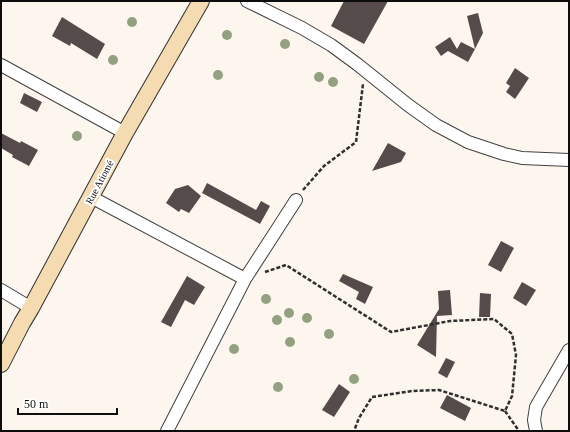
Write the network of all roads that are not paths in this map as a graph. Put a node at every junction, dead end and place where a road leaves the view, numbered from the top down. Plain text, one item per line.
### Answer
1 (201, 1) edge
2 (247, 1) edge
3 (1, 65) edge
4 (125, 133) junction
5 (569, 160) edge
6 (92, 197) junction
7 (296, 200) road end
8 (245, 279) junction
9 (1, 290) edge
10 (31, 308) junction
11 (569, 350) edge
12 (1, 364) edge
13 (166, 431) edge
14 (536, 431) edge

1 - 4 street, Rue Atiomé
2 - 5 street
3 - 4 street
4 - 6 street, Rue Atiomé
6 - 8 street
6 - 10 street, Rue Atiomé
7 - 8 street
8 - 13 street
9 - 10 street
10 - 12 street, Rue Atiomé
11 - 14 street

